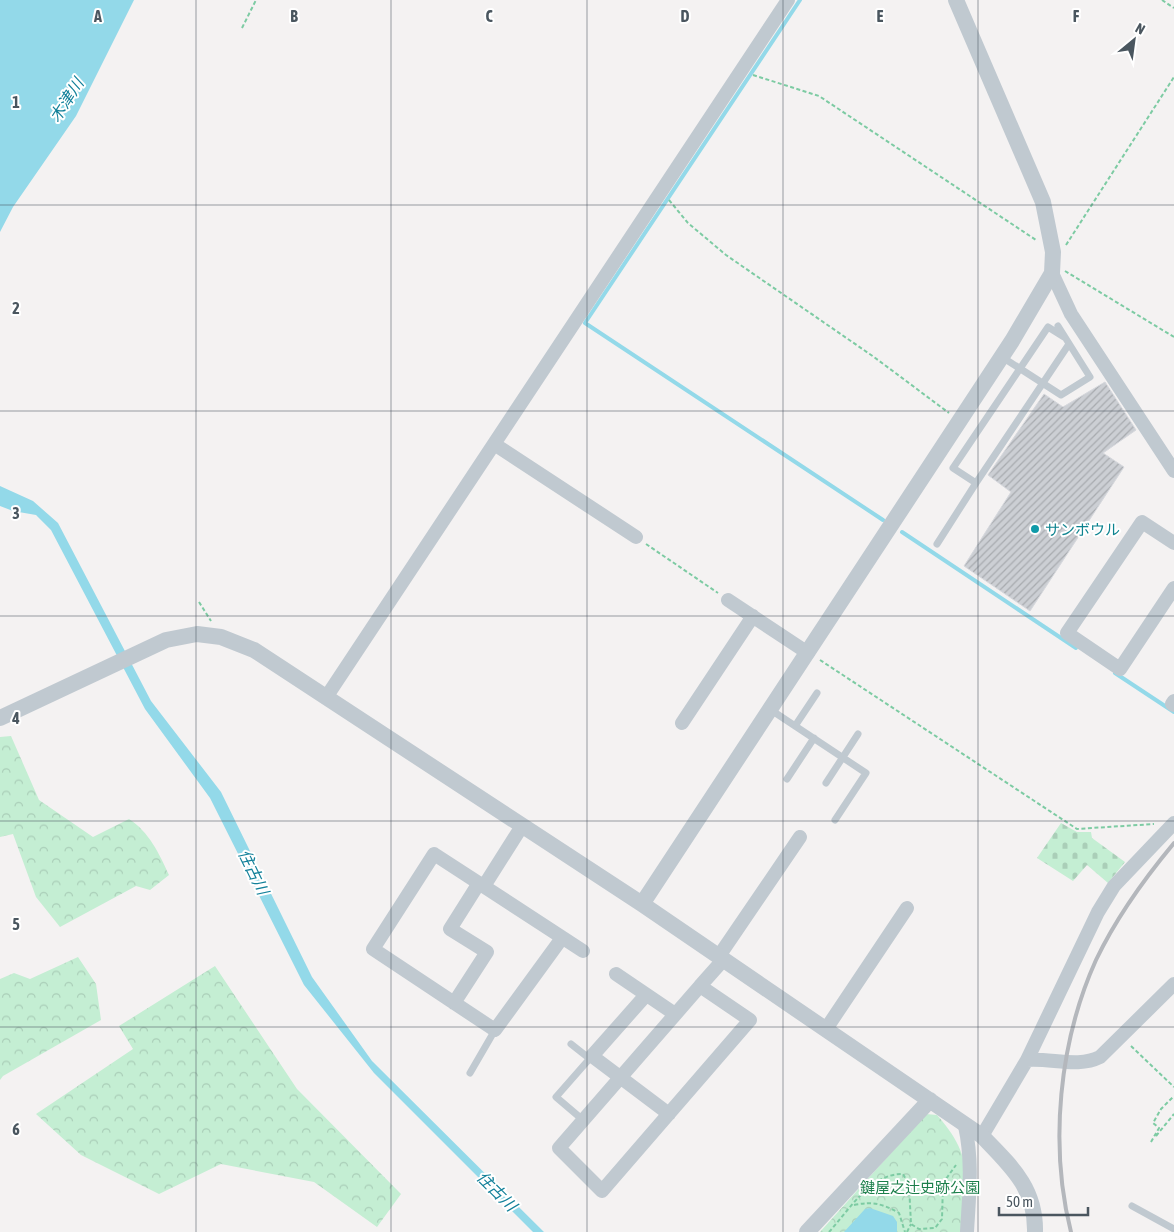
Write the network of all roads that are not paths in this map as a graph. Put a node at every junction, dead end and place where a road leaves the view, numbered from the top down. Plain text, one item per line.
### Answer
1 (788, 0) edge
2 (956, 0) edge
3 (1052, 273) junction
4 (1058, 326) dead end
5 (1064, 337) junction
6 (1069, 344) junction
7 (1002, 356) junction
8 (1021, 369) junction
9 (1044, 384) junction
10 (494, 444) junction
11 (1174, 472) edge
12 (976, 483) junction
13 (636, 537) road end
14 (1174, 543) edge
15 (937, 544) dead end
16 (1174, 588) edge
17 (728, 600) road end
18 (752, 616) junction
19 (808, 652) junction
20 (817, 693) dead end
21 (327, 696) junction
22 (1174, 701) edge
23 (1174, 705) edge
24 (770, 709) junction
25 (0, 718) edge
26 (682, 723) dead end
27 (795, 726) junction
28 (858, 734) dead end
29 (814, 738) junction
30 (843, 758) junction
31 (787, 779) dead end
32 (826, 784) dead end
33 (835, 820) dead end
34 (1173, 825) edge
35 (522, 826) junction
36 (800, 837) dead end
37 (482, 884) junction
38 (642, 904) junction
39 (906, 908) dead end
40 (562, 938) junction
41 (583, 951) dead end
42 (721, 958) junction
43 (616, 974) dead end
44 (1174, 984) edge
45 (700, 986) junction
46 (646, 994) junction
47 (454, 1002) junction
48 (676, 1014) junction
49 (826, 1029) junction
50 (495, 1030) junction
51 (571, 1044) dead end
52 (591, 1058) junction
53 (1027, 1060) junction
54 (470, 1073) dead end
55 (621, 1078) junction
56 (930, 1100) junction
57 (669, 1114) junction
58 (583, 1120) junction
59 (976, 1142) junction
60 (1132, 1206) dead end
61 (1174, 1229) edge
62 (807, 1232) edge
63 (967, 1232) edge
64 (1035, 1232) edge

1 - 10 street
2 - 3 street
3 - 7 street
3 - 11 street
4 - 5 lane
5 - 6 lane
5 - 8 lane
6 - 9 lane
6 - 9 lane
7 - 8 lane
7 - 19 street
8 - 9 lane
8 - 12 lane
9 - 12 lane
10 - 13 street
10 - 21 street
12 - 15 lane
14 - 16 street
17 - 18 street
18 - 19 street
18 - 26 street
19 - 24 street
20 - 27 lane
21 - 25 street
21 - 35 street
22 - 23 street
24 - 27 lane
24 - 38 street
27 - 29 lane
28 - 30 lane
29 - 30 lane
29 - 31 lane
30 - 32 lane
30 - 33 lane
34 - 53 street
35 - 37 street
35 - 38 street
36 - 42 street
37 - 40 street
37 - 47 street
37 - 47 street
38 - 42 street
39 - 49 street
40 - 41 street
40 - 50 street
42 - 45 street
42 - 49 street
43 - 46 street
44 - 53 street
45 - 48 street
45 - 57 street
46 - 48 street
46 - 52 street
47 - 50 street
48 - 55 street
49 - 56 street
50 - 54 lane
51 - 52 lane
52 - 55 street
52 - 58 lane
53 - 59 street
55 - 57 street
55 - 58 street
56 - 59 street
56 - 62 street
57 - 58 street
59 - 63 street
59 - 64 street
60 - 61 lane

